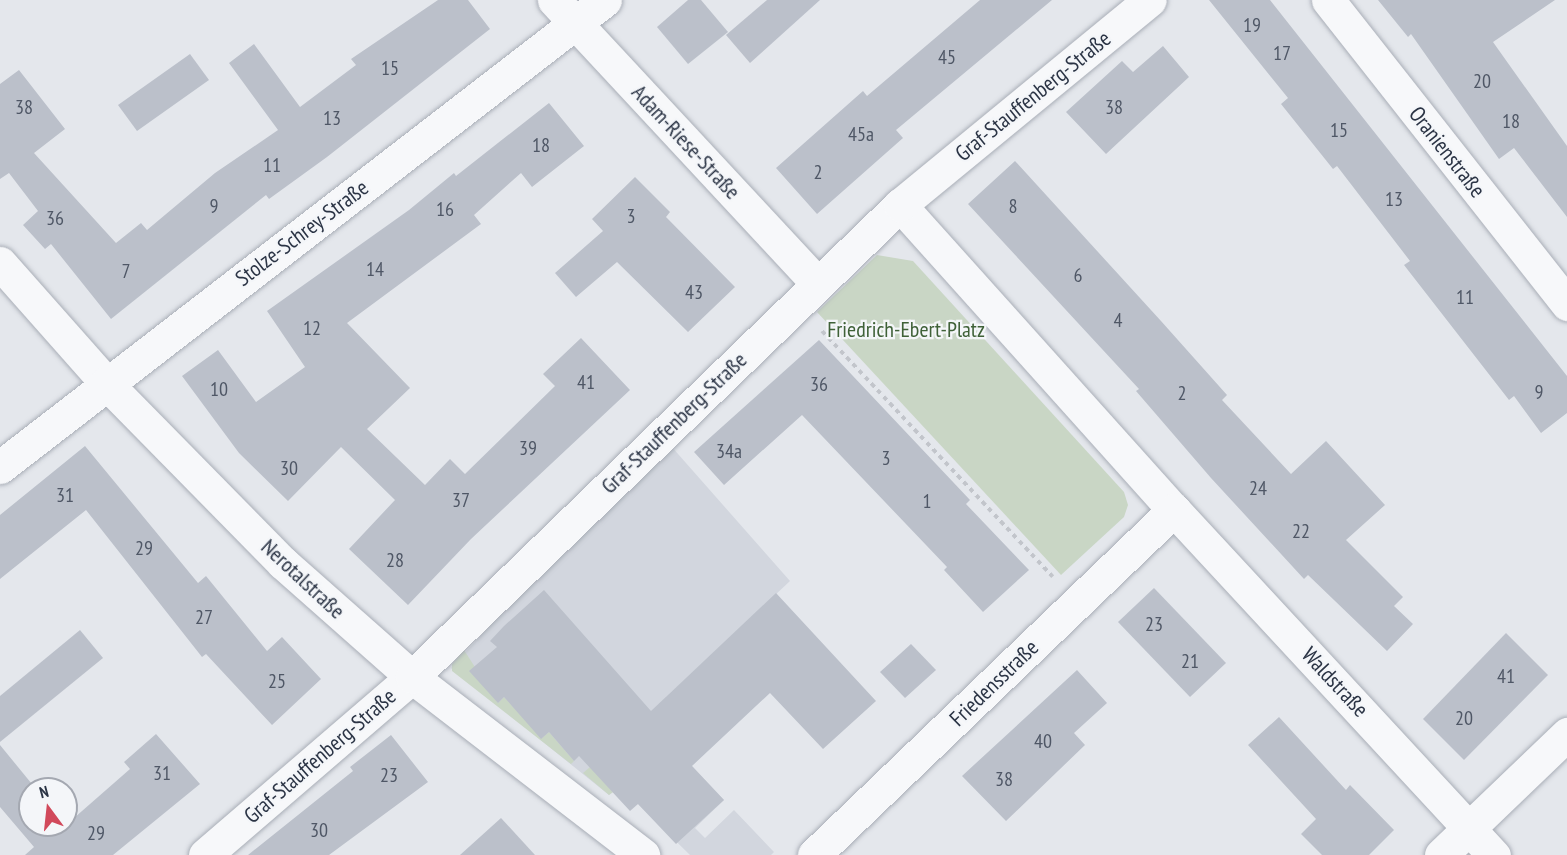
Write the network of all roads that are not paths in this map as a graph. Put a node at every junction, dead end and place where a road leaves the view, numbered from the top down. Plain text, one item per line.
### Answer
1 (605, 0) edge
2 (1150, 0) edge
3 (1328, 0) edge
4 (564, 12) edge
5 (900, 205) junction
6 (0, 263) edge
7 (807, 294) junction
8 (1567, 304) edge
9 (106, 383) junction
10 (0, 467) edge
11 (1174, 510) junction
12 (412, 677) junction
13 (1567, 734) edge
14 (1471, 827) junction
15 (206, 855) edge
16 (643, 855) edge
17 (814, 855) edge
18 (1441, 855) edge
19 (1494, 855) edge

1 - 4 street, Stolze-Schrey-Straße
2 - 5 street, Graf-Stauffenberg-Straße
3 - 8 street, Oranienstraße
4 - 7 street, Adam-Riese-Straße
4 - 9 street, Stolze-Schrey-Straße
5 - 7 street, Graf-Stauffenberg-Straße
5 - 11 street
6 - 9 street, Nerotalstraße
7 - 12 street, Graf-Stauffenberg-Straße
9 - 10 street, Stolze-Schrey-Straße
9 - 12 street, Nerotalstraße
11 - 14 street, Waldstraße
11 - 17 street, Friedensstraße
12 - 15 street, Graf-Stauffenberg-Straße
12 - 16 street, Nerotalstraße
13 - 14 street
14 - 18 street
14 - 19 street, Waldstraße

